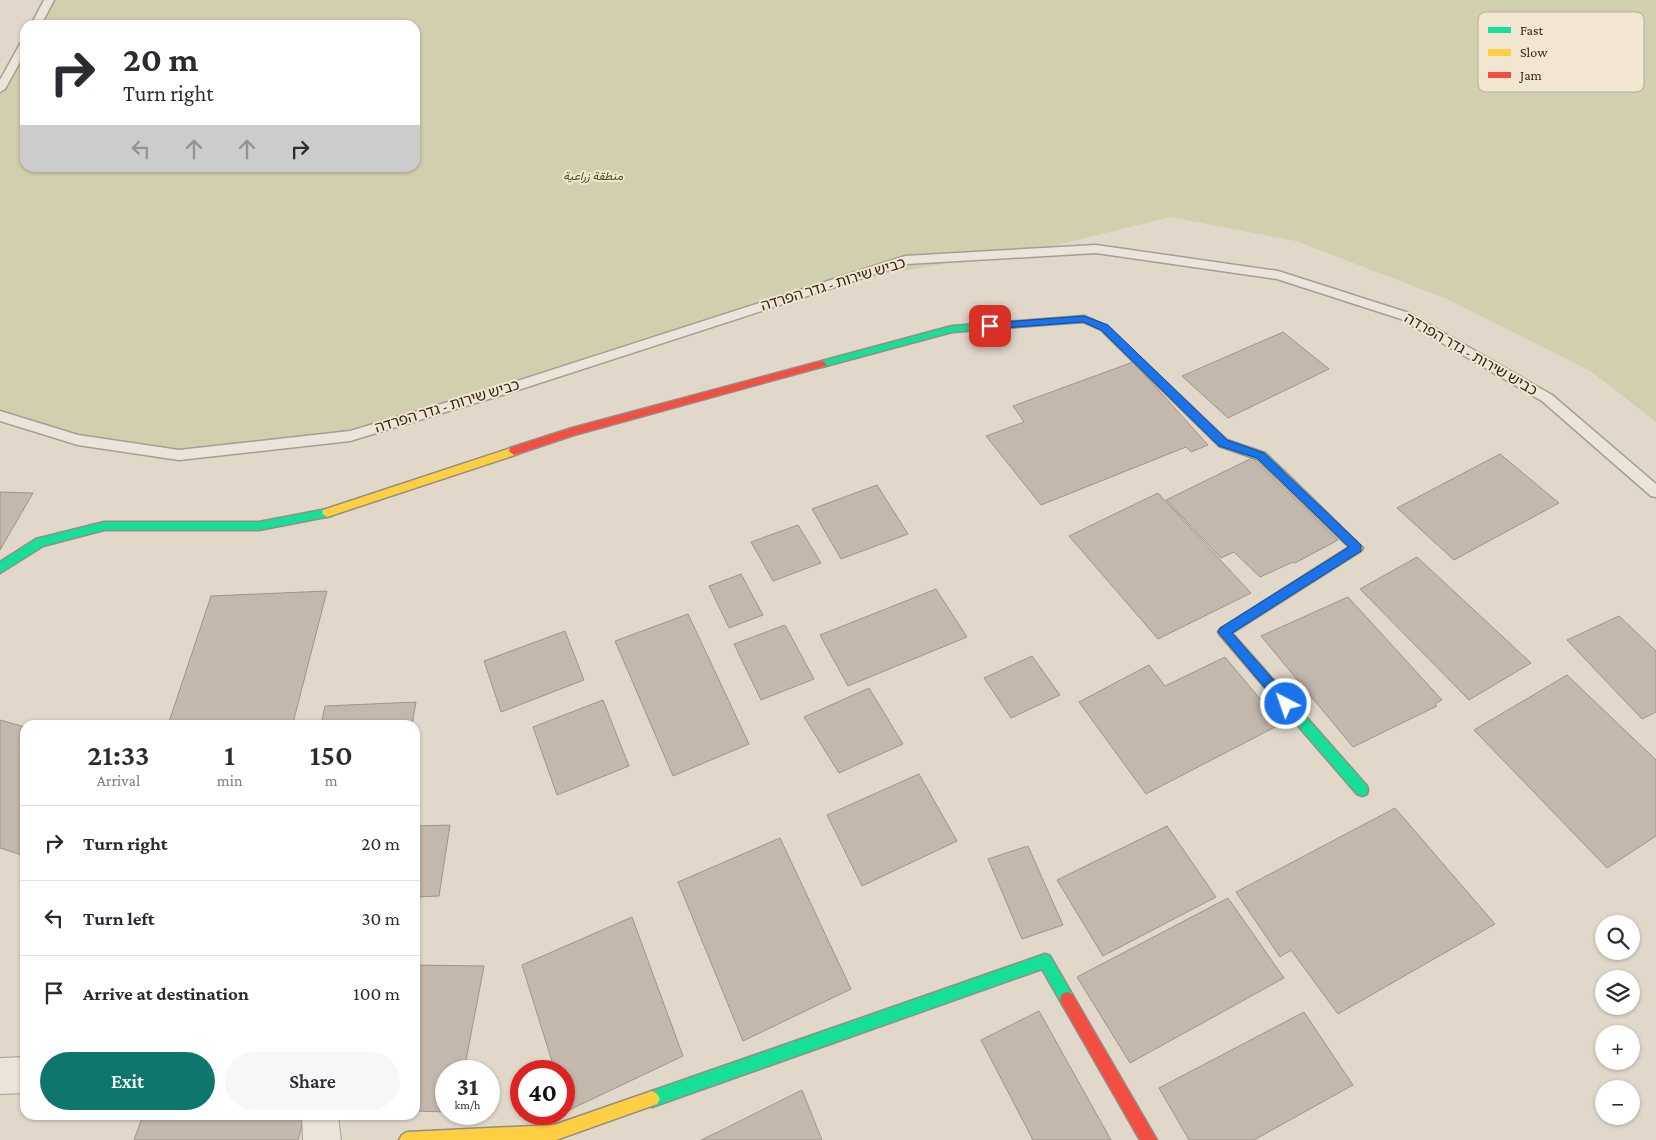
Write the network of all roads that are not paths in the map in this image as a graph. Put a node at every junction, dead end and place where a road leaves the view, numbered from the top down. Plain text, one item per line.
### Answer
1 (49, 0) edge
2 (39, 20) edge
3 (20, 53) edge
4 (0, 89) edge
5 (0, 416) edge
6 (1656, 492) edge
7 (0, 568) edge
8 (1362, 790) dead end
9 (20, 1075) edge
10 (0, 1076) edge
11 (320, 1120) edge
12 (322, 1140) edge
13 (407, 1140) edge
14 (1149, 1140) edge

1 - 2 lane
3 - 4 lane
5 - 6 lane, כביש שירות - גדר הפרדה
7 - 8 street
9 - 10 street
11 - 12 street
13 - 14 street

